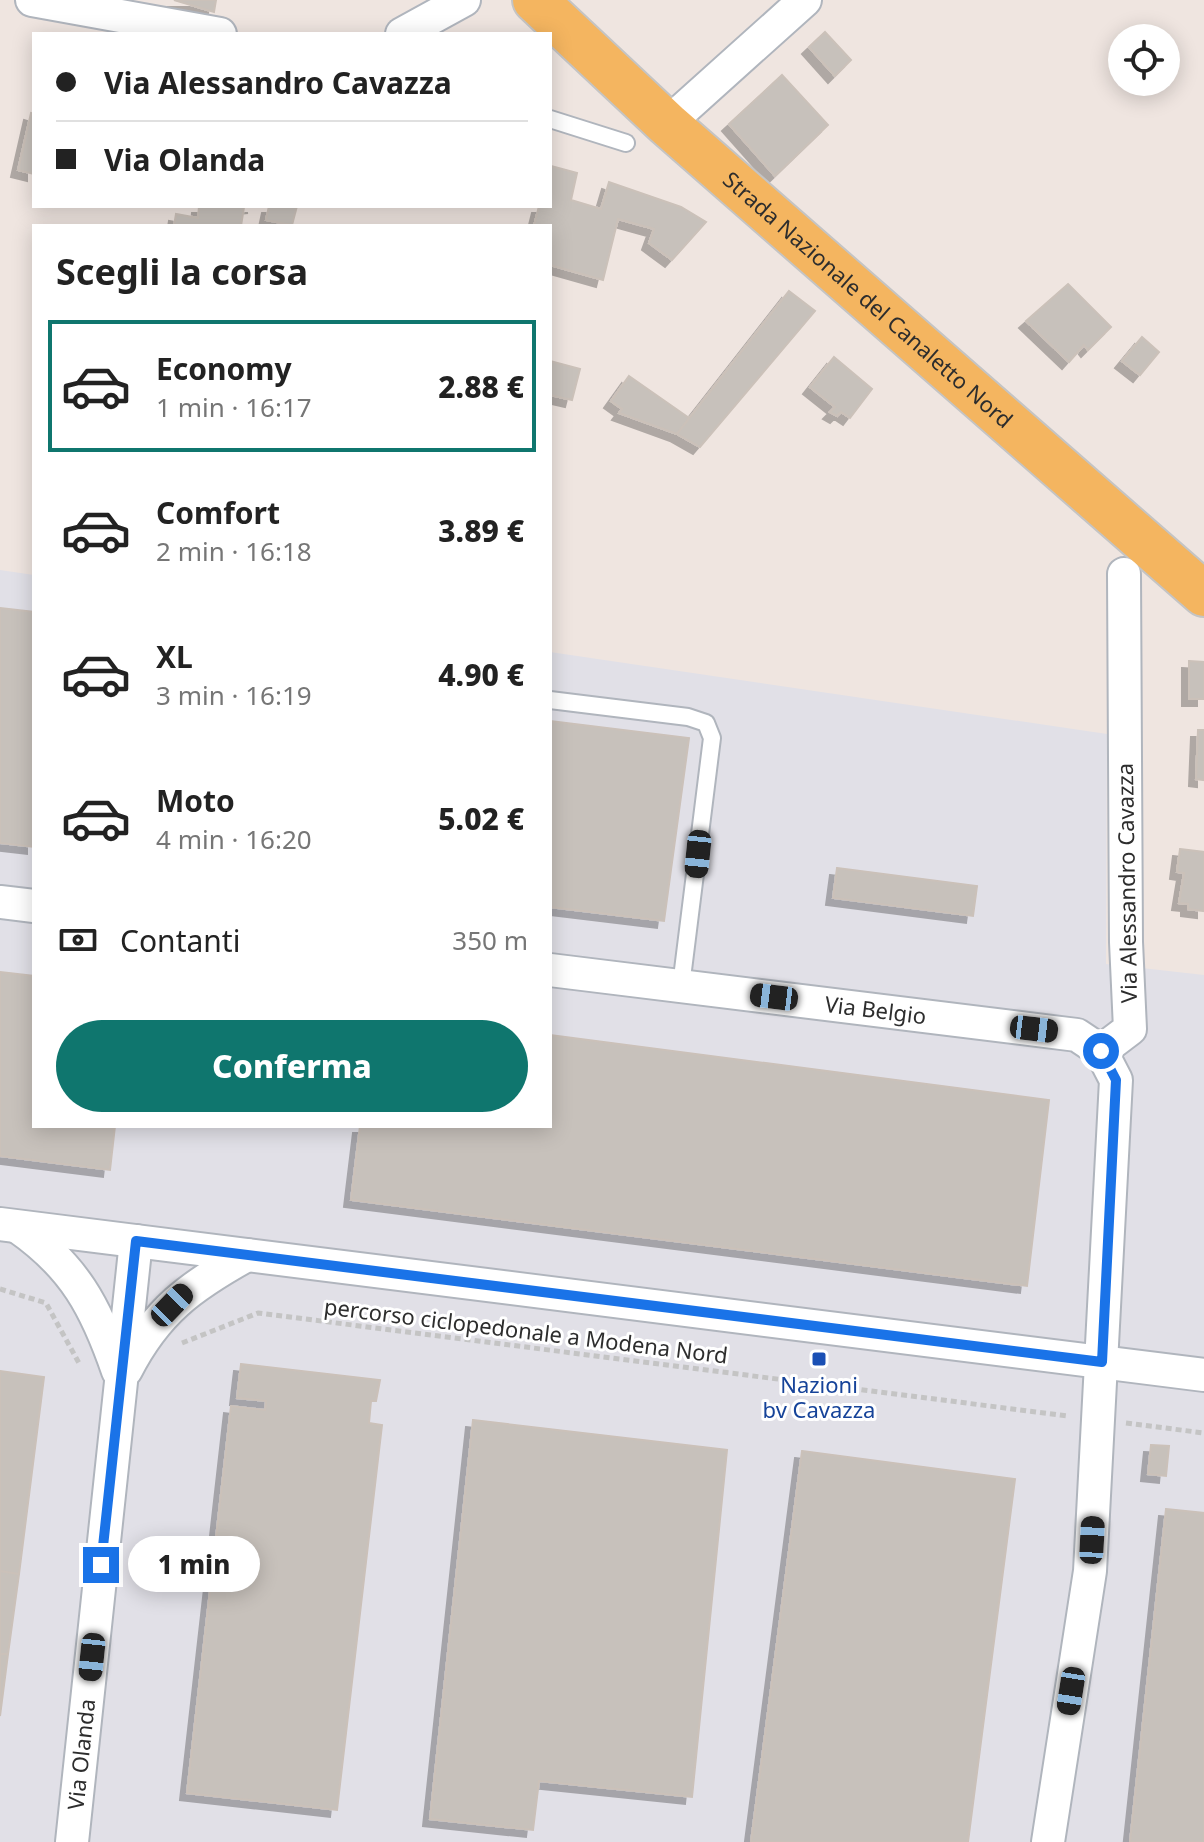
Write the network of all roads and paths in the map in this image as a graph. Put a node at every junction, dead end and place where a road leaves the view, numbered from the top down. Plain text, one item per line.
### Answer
1 (32, 0) edge
2 (424, 0) edge
3 (464, 0) edge
4 (535, 0) edge
5 (805, 0) edge
6 (209, 32) edge
7 (401, 32) edge
8 (404, 32) edge
9 (552, 120) edge
10 (667, 124) junction
11 (626, 143) dead end
12 (1124, 574) dead end
13 (1204, 594) edge
14 (552, 700) edge
15 (0, 902) edge
16 (32, 906) edge
17 (552, 970) edge
18 (681, 986) junction
19 (1101, 1051) junction
20 (9, 1226) edge
21 (136, 1241) junction
22 (247, 1255) junction
23 (0, 1289) edge
24 (173, 1346) dead end
25 (1102, 1362) junction
26 (1204, 1375) edge
27 (120, 1377) junction
28 (1098, 1420) junction
29 (1204, 1433) edge
30 (72, 1842) edge
31 (1048, 1842) edge

1 - 6 street
2 - 7 street
3 - 8 street
4 - 10 main road, Strada Nazionale del Canaletto Nord
5 - 10 street
9 - 11 lane
10 - 13 main road, Strada Nazionale del Canaletto Nord
12 - 19 street, Via Alessandro Cavazza
14 - 18 lane
15 - 16 street
17 - 18 street, Via Belgio
18 - 19 street, Via Belgio
19 - 25 street
20 - 21 street
20 - 27 street, Via Olanda
21 - 22 street
21 - 27 street, Via Olanda
22 - 25 street
22 - 27 street, Via Olanda
23 - 27 path
24 - 28 path, percorso ciclopedonale a Modena Nord
25 - 26 street
25 - 28 street
27 - 30 street, Via Olanda
28 - 29 path, percorso ciclopedonale a Modena Nord
28 - 31 street

